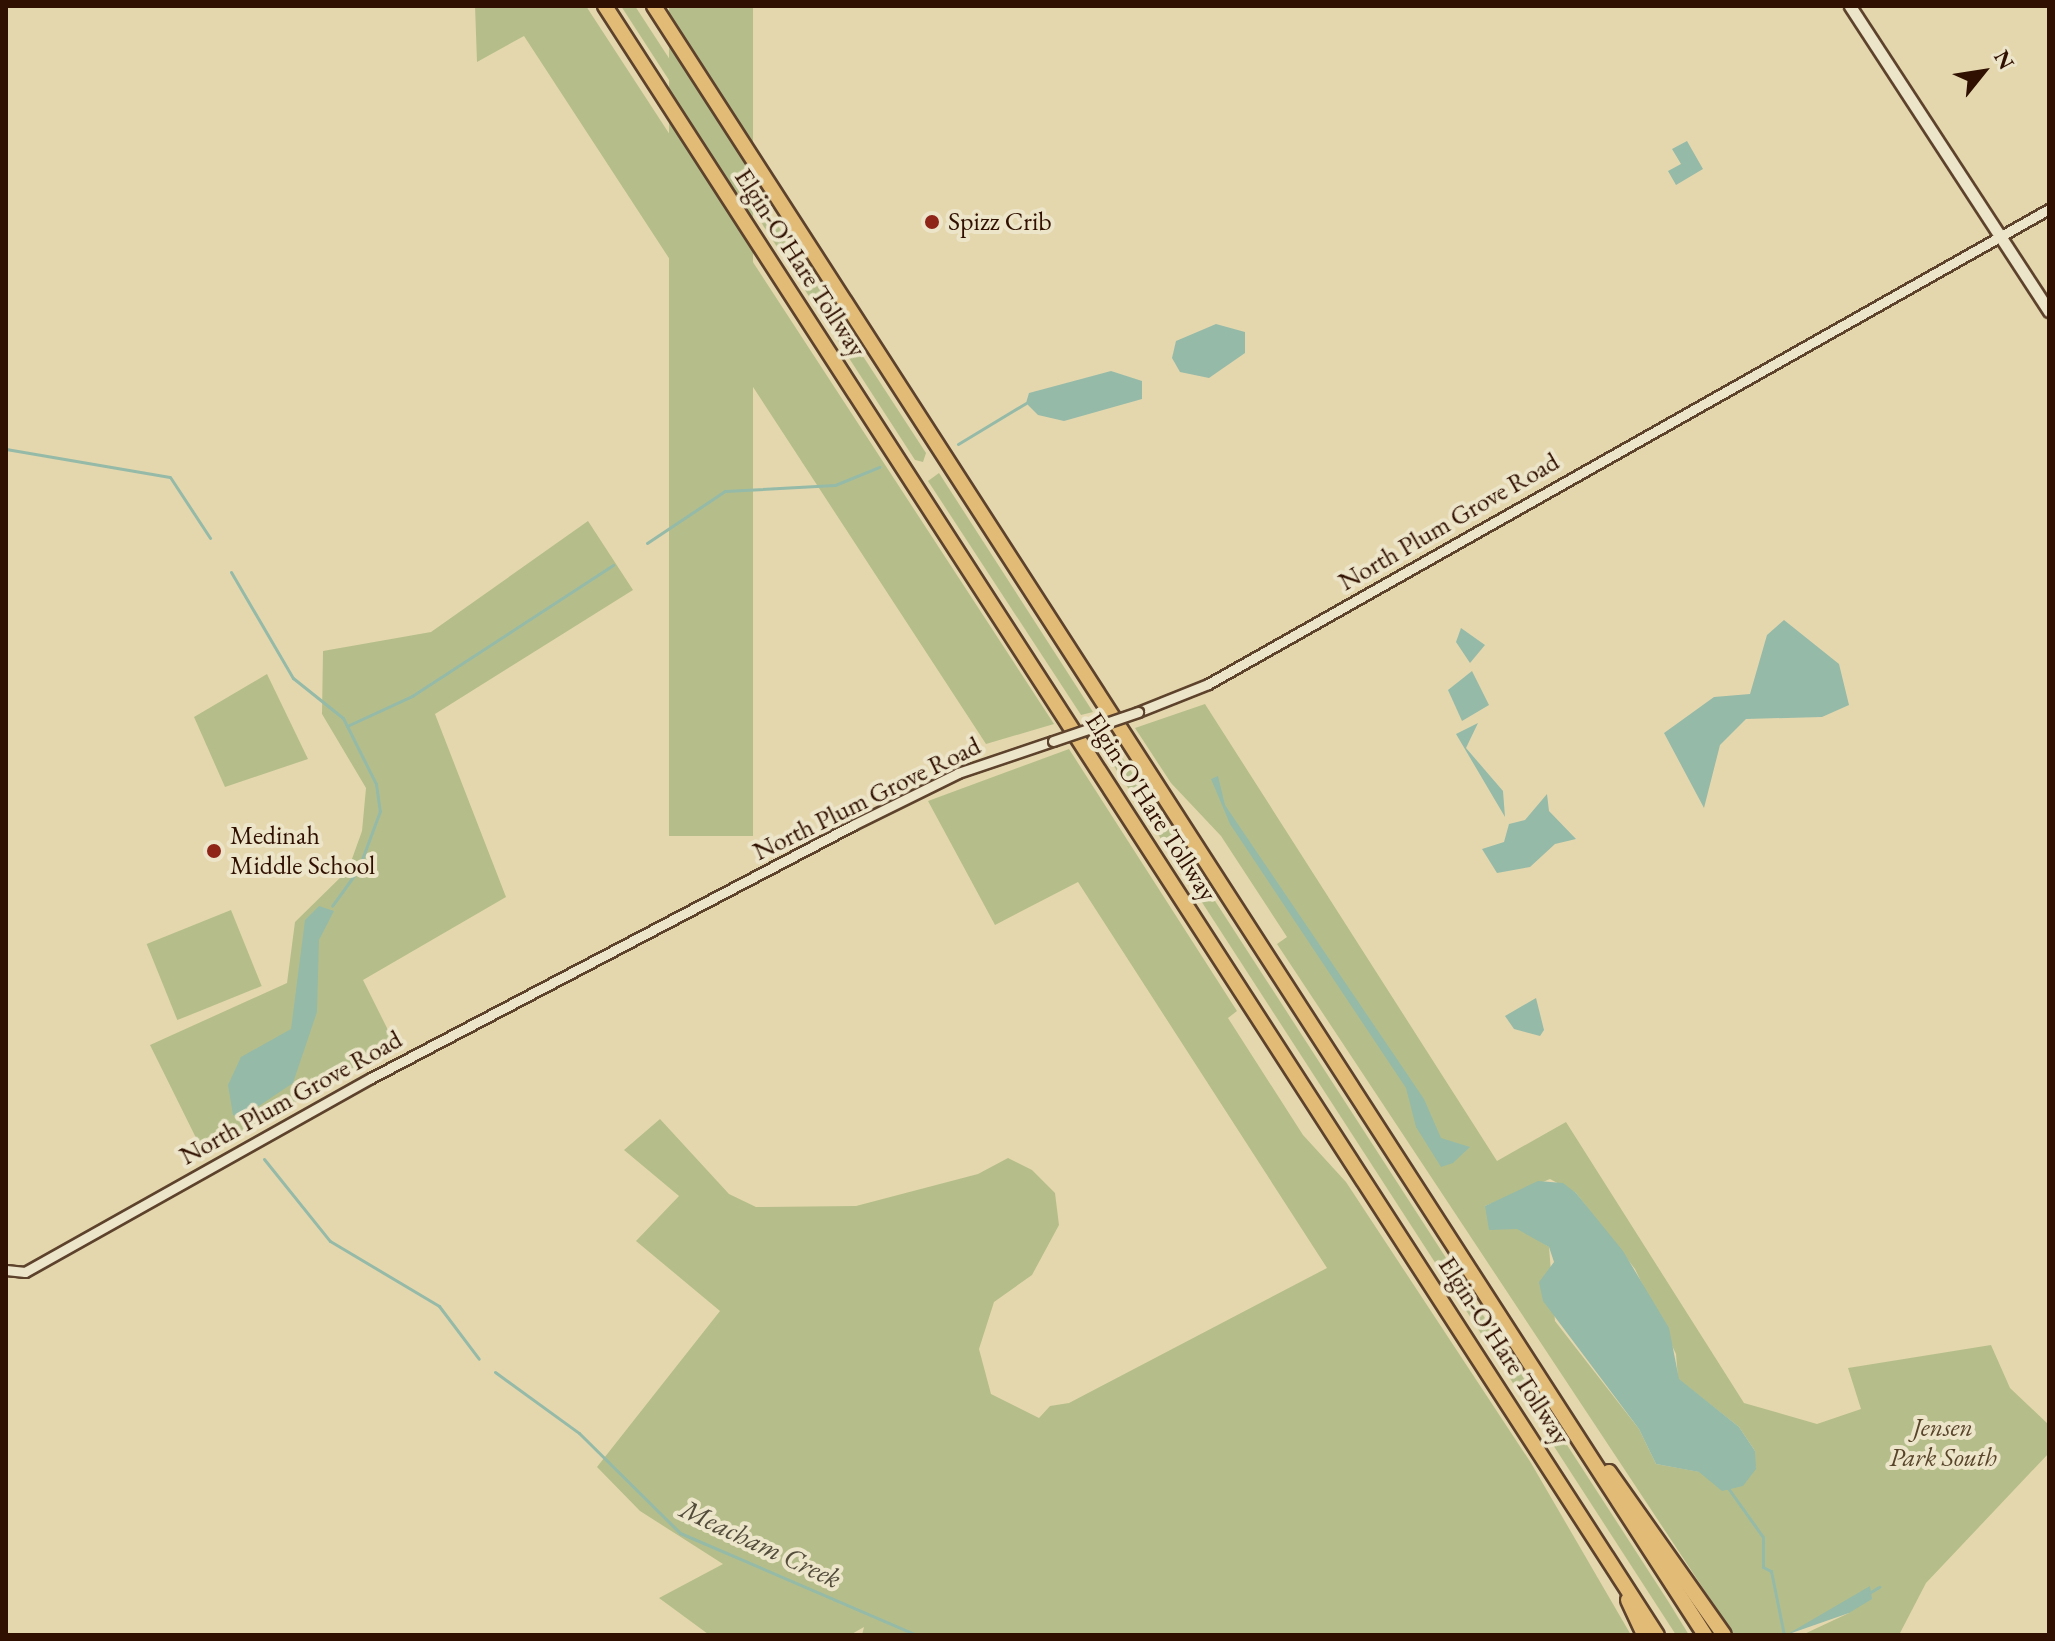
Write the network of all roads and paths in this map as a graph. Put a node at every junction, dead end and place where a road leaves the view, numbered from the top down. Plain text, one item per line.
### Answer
1 (605, 6) edge
2 (654, 6) edge
3 (1850, 6) edge
4 (2049, 209) edge
5 (2001, 235) junction
6 (2049, 311) edge
7 (7, 1271) edge
8 (1588, 1451) junction
9 (1623, 1580) junction
10 (1644, 1635) edge
11 (1657, 1635) edge
12 (1705, 1635) edge
13 (1724, 1635) edge

1 - 9 highway, Elgin-O'Hare Tollway
2 - 8 highway, Elgin-O'Hare Tollway
3 - 5 main road
4 - 5 street, North Plum Grove Road
5 - 6 main road
5 - 7 street, North Plum Grove Road, bridge
8 - 12 highway, Elgin-O'Hare Tollway
8 - 13 highway
9 - 10 highway
9 - 11 highway, Elgin-O'Hare Tollway

